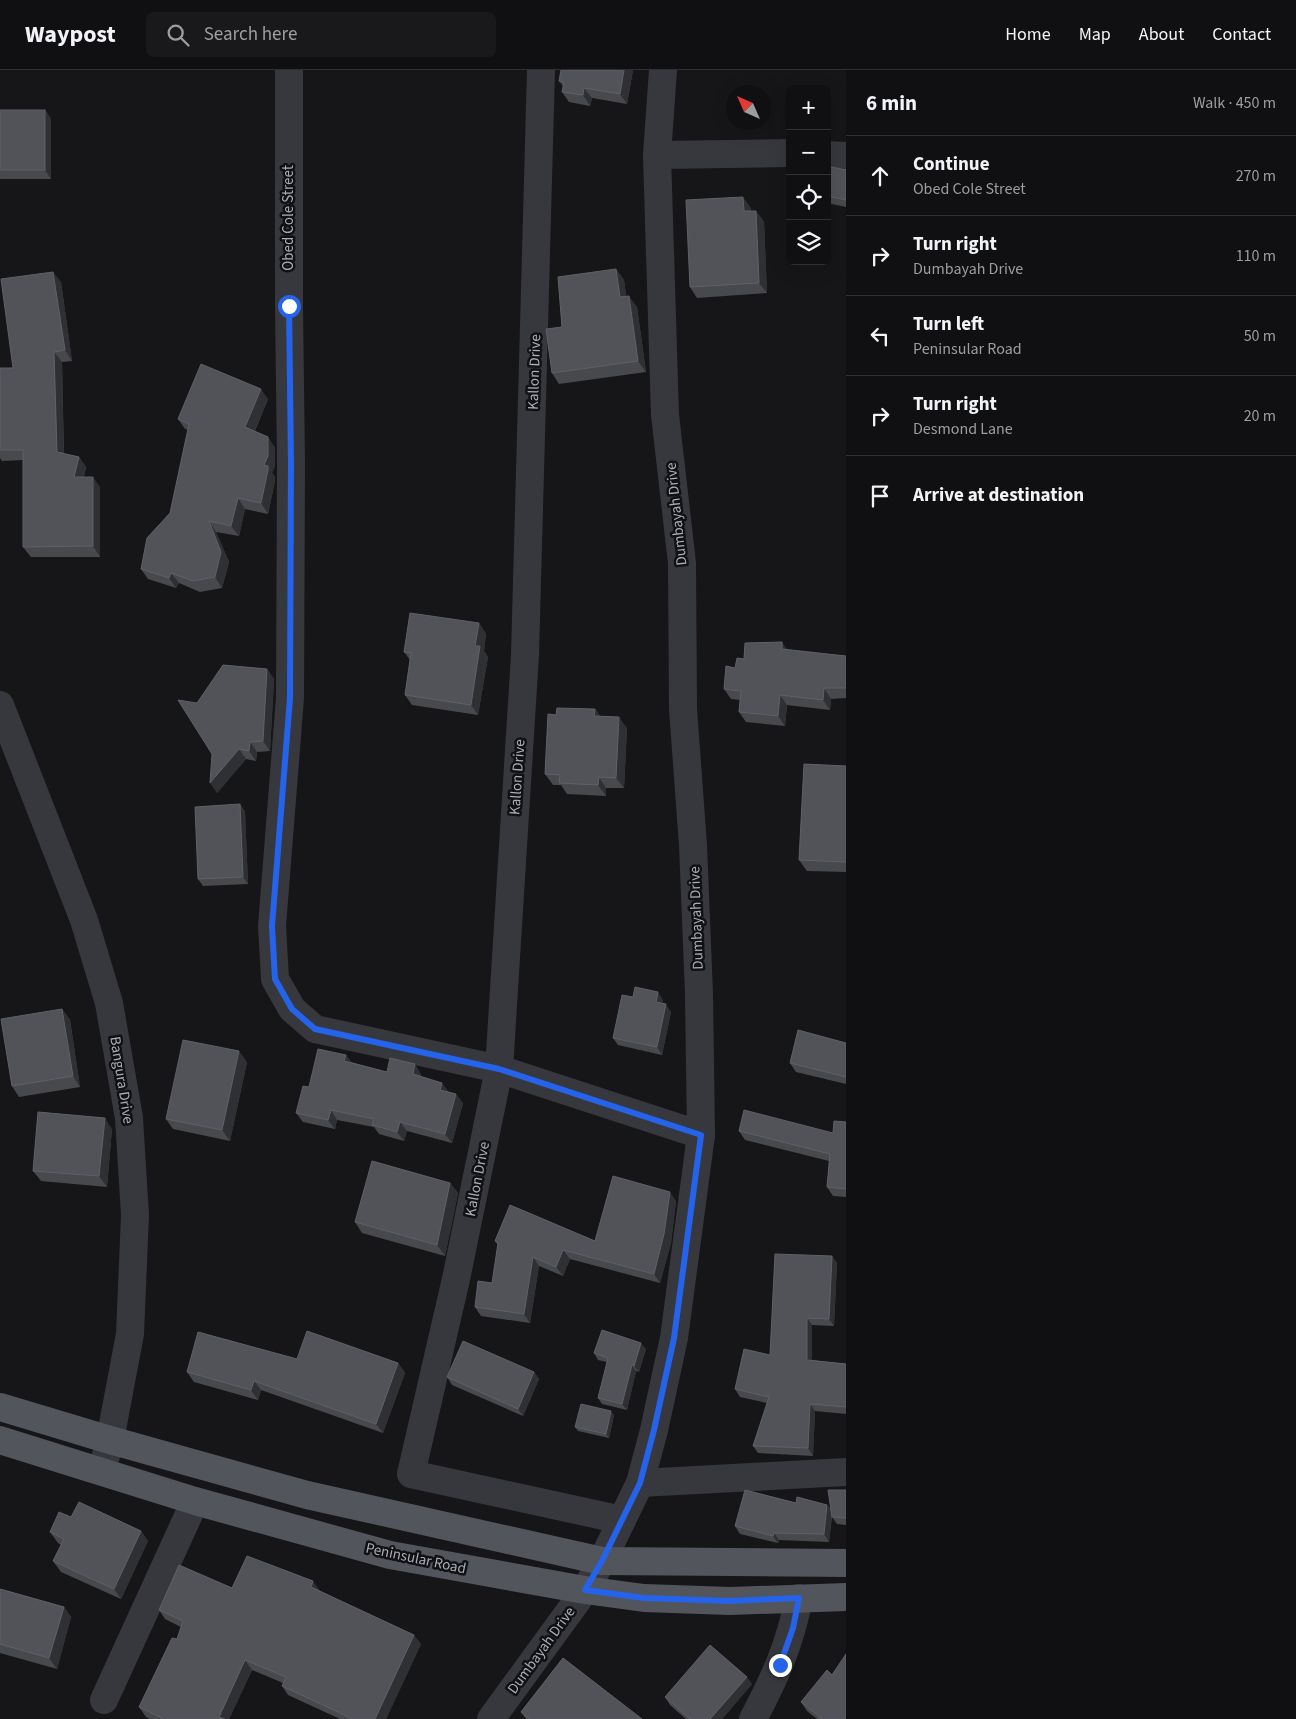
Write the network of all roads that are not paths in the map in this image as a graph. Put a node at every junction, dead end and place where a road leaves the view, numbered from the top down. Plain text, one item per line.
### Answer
1 (289, 70) edge
2 (541, 70) edge
3 (663, 70) edge
4 (786, 153) edge
5 (657, 155) junction
6 (831, 155) edge
7 (846, 156) edge
8 (0, 705) edge
9 (499, 1069) junction
10 (701, 1135) junction
11 (0, 1407) edge
12 (0, 1440) edge
13 (110, 1440) junction
14 (102, 1471) junction
15 (846, 1472) edge
16 (640, 1483) junction
17 (195, 1501) junction
18 (622, 1520) junction
19 (602, 1561) junction
20 (846, 1563) edge
21 (585, 1590) junction
22 (846, 1597) edge
23 (799, 1598) junction
24 (104, 1700) dead end
25 (491, 1719) edge
26 (753, 1719) edge

1 - 9 street, Obed Cole Street
2 - 9 street, Kallon Drive
3 - 5 street, Dumbayah Drive
4 - 5 street
5 - 10 street, Dumbayah Drive
6 - 7 street
8 - 13 street, Bangura Drive
9 - 10 street, Obed Cole Street
9 - 18 street, Kallon Drive
10 - 16 street, Dumbayah Drive
11 - 13 main road
12 - 14 main road, Peninsular Road
13 - 14 street, Bangura Drive
13 - 19 main road
14 - 17 main road, Peninsular Road
15 - 16 street
16 - 18 street, Dumbayah Drive
17 - 21 main road, Peninsular Road
17 - 24 street
18 - 19 street, Dumbayah Drive
19 - 20 main road
19 - 21 street, Dumbayah Drive
21 - 23 main road, Peninsular Road
21 - 25 street, Dumbayah Drive
22 - 23 main road, Peninsular Road
23 - 26 street

